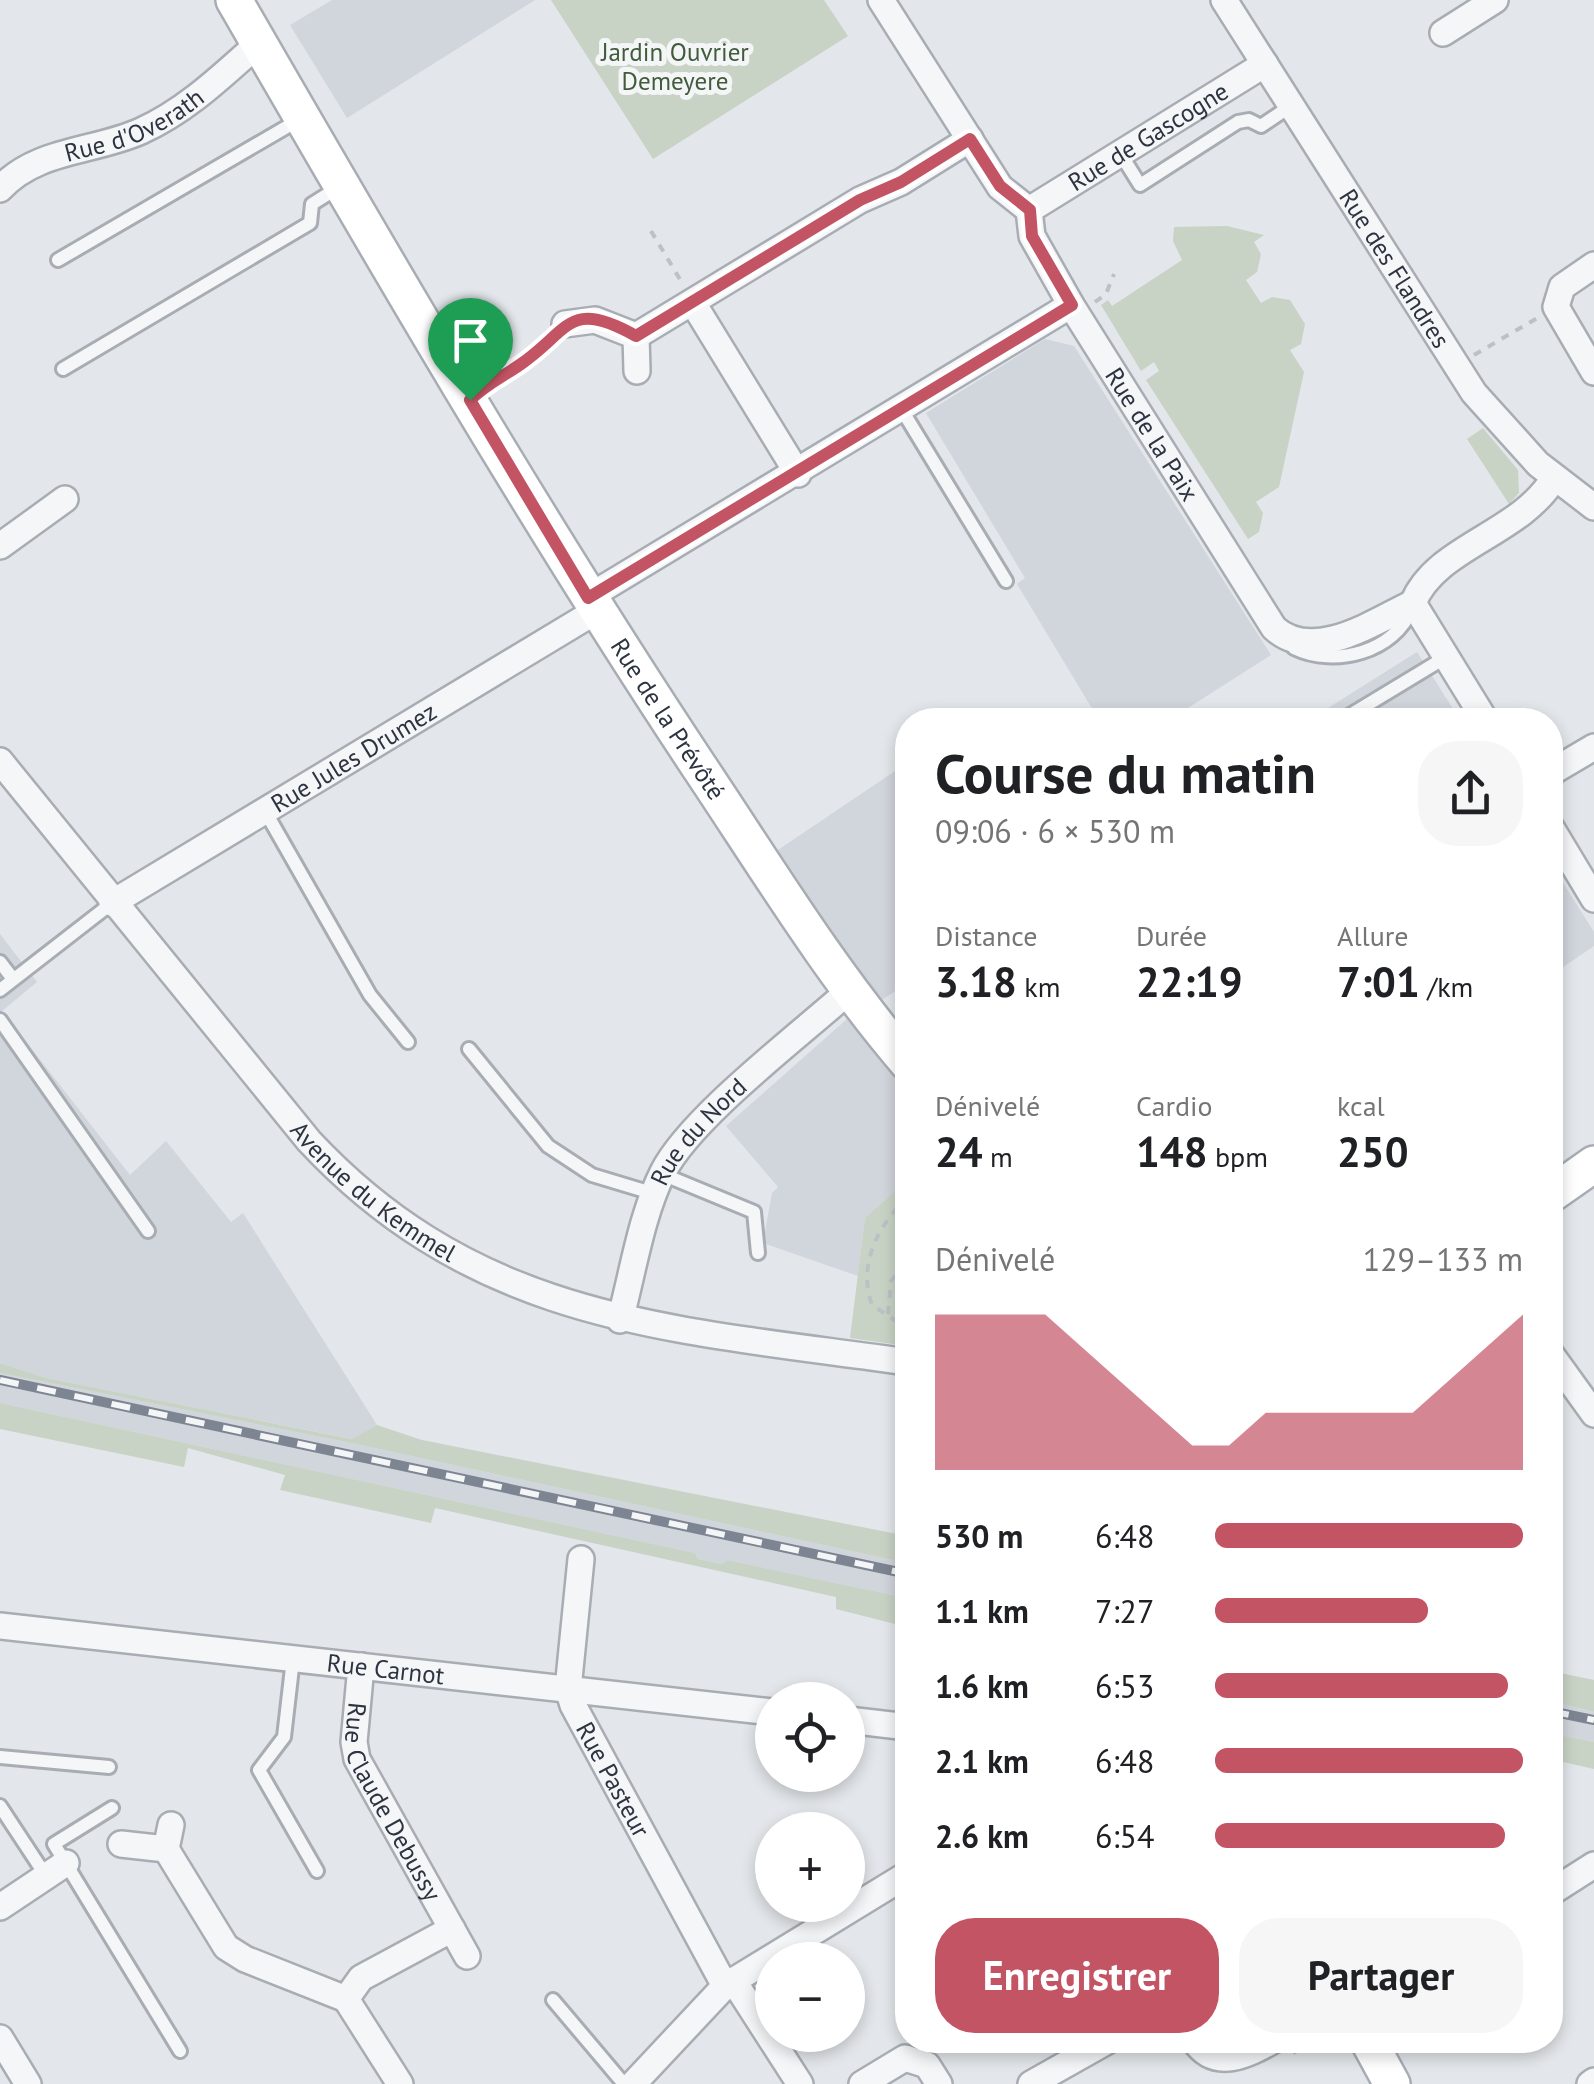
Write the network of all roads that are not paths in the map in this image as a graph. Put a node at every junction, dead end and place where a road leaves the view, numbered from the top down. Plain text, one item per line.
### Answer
1 (234, 0) edge
2 (881, 0) edge
3 (1224, 0) edge
4 (1495, 0) edge
5 (1444, 33) dead end
6 (259, 43) junction
7 (1265, 64) junction
8 (1292, 105) junction
9 (302, 118) junction
10 (970, 139) junction
11 (1120, 153) junction
12 (341, 186) junction
13 (0, 189) edge
14 (1030, 210) junction
15 (58, 260) dead end
16 (1594, 265) edge
17 (693, 302) junction
18 (1074, 309) junction
19 (566, 324) road end
20 (636, 336) junction
21 (63, 370) dead end
22 (637, 371) dead end
23 (1594, 372) edge
24 (902, 410) junction
25 (798, 474) junction
26 (1554, 478) junction
27 (65, 499) dead end
28 (1594, 508) edge
29 (0, 546) edge
30 (1006, 581) dead end
31 (1414, 603) junction
32 (592, 605) junction
33 (1446, 657) junction
34 (1362, 708) edge
35 (1478, 708) edge
36 (1594, 747) edge
37 (0, 760) edge
38 (1563, 765) edge
39 (265, 811) junction
40 (1563, 848) edge
41 (1594, 899) edge
42 (112, 903) junction
43 (0, 962) edge
44 (13, 979) junction
45 (0, 990) edge
46 (850, 990) junction
47 (0, 1020) edge
48 (408, 1042) dead end
49 (895, 1047) edge
50 (469, 1049) dead end
51 (1594, 1164) edge
52 (658, 1184) junction
53 (1563, 1187) edge
54 (148, 1231) dead end
55 (758, 1253) dead end
56 (620, 1320) junction
57 (895, 1360) edge
58 (1563, 1371) edge
59 (1594, 1414) edge
60 (581, 1559) dead end
61 (0, 1626) edge
62 (293, 1659) junction
63 (361, 1666) junction
64 (568, 1689) junction
65 (755, 1710) edge
66 (865, 1722) edge
67 (895, 1725) edge
68 (0, 1757) edge
69 (109, 1767) dead end
70 (0, 1806) edge
71 (112, 1808) dead end
72 (122, 1844) dead end
73 (1594, 1865) edge
74 (56, 1870) junction
75 (317, 1871) dead end
76 (895, 1882) edge
77 (1563, 1885) edge
78 (0, 1907) edge
79 (452, 1930) junction
80 (466, 1956) dead end
81 (729, 1982) junction
82 (346, 1999) junction
83 (553, 2000) dead end
84 (0, 2038) edge
85 (180, 2052) dead end
86 (1087, 2053) edge
87 (1206, 2053) edge
88 (1247, 2053) edge
89 (1375, 2053) edge
90 (28, 2084) edge
91 (400, 2084) edge
92 (624, 2084) edge
93 (633, 2084) edge
94 (800, 2084) edge
95 (862, 2084) edge
96 (939, 2084) edge
97 (1032, 2084) edge
98 (1392, 2084) edge

1 - 6 street, Rue de la Prévôté
2 - 10 street
3 - 7 street, Rue des Flandres
4 - 5 street
6 - 9 street, Rue de la Prévôté
6 - 13 street, Rue d'Overath
7 - 8 street, Rue des Flandres
7 - 11 street, Rue de Gascogne
8 - 11 lane
8 - 26 street, Rue des Flandres
9 - 12 street, Rue de la Prévôté
9 - 15 lane
10 - 14 street
10 - 17 street
11 - 14 street, Rue de Gascogne
12 - 21 lane
12 - 32 street, Rue de la Prévôté
14 - 18 street, Rue de la Paix
16 - 23 street
17 - 20 street
17 - 25 street
18 - 24 street, Rue Jules Drumez
18 - 31 street, Rue de la Paix
19 - 20 street
20 - 22 street
24 - 25 street, Rue Jules Drumez
24 - 30 lane
25 - 32 street, Rue Jules Drumez
26 - 28 street, Rue des Flandres
26 - 31 street
27 - 29 street
31 - 33 street
32 - 39 street, Rue Jules Drumez
32 - 46 street, Rue de la Prévôté
33 - 34 lane
33 - 35 street
36 - 38 street
37 - 42 street, Avenue du Kemmel
39 - 42 street, Rue Jules Drumez
39 - 48 lane
40 - 41 street
42 - 44 lane
42 - 56 street, Avenue du Kemmel
43 - 44 lane
44 - 45 lane
46 - 49 street, Rue de la Prévôté
46 - 52 street, Rue du Nord
47 - 54 lane
50 - 52 lane
51 - 53 street
52 - 55 lane
52 - 56 street, Rue du Nord
56 - 57 street, Avenue du Kemmel
58 - 59 street
60 - 64 street
61 - 62 street, Rue Carnot
62 - 63 street, Rue Carnot
62 - 75 lane
63 - 64 street, Rue Carnot
63 - 79 street, Rue Claude Debussy
64 - 65 street, Rue Carnot
64 - 81 street, Rue Pasteur
66 - 67 street
68 - 69 lane
70 - 74 lane
71 - 74 lane
72 - 82 street
73 - 77 street
74 - 78 street
74 - 85 lane
76 - 81 street
79 - 80 street, Rue Claude Debussy
79 - 82 street, Rue Claude Debussy
81 - 93 street
81 - 94 street, Rue Pasteur
82 - 91 street
83 - 92 lane
84 - 90 street
86 - 97 street
87 - 88 street
89 - 98 street
95 - 96 street

